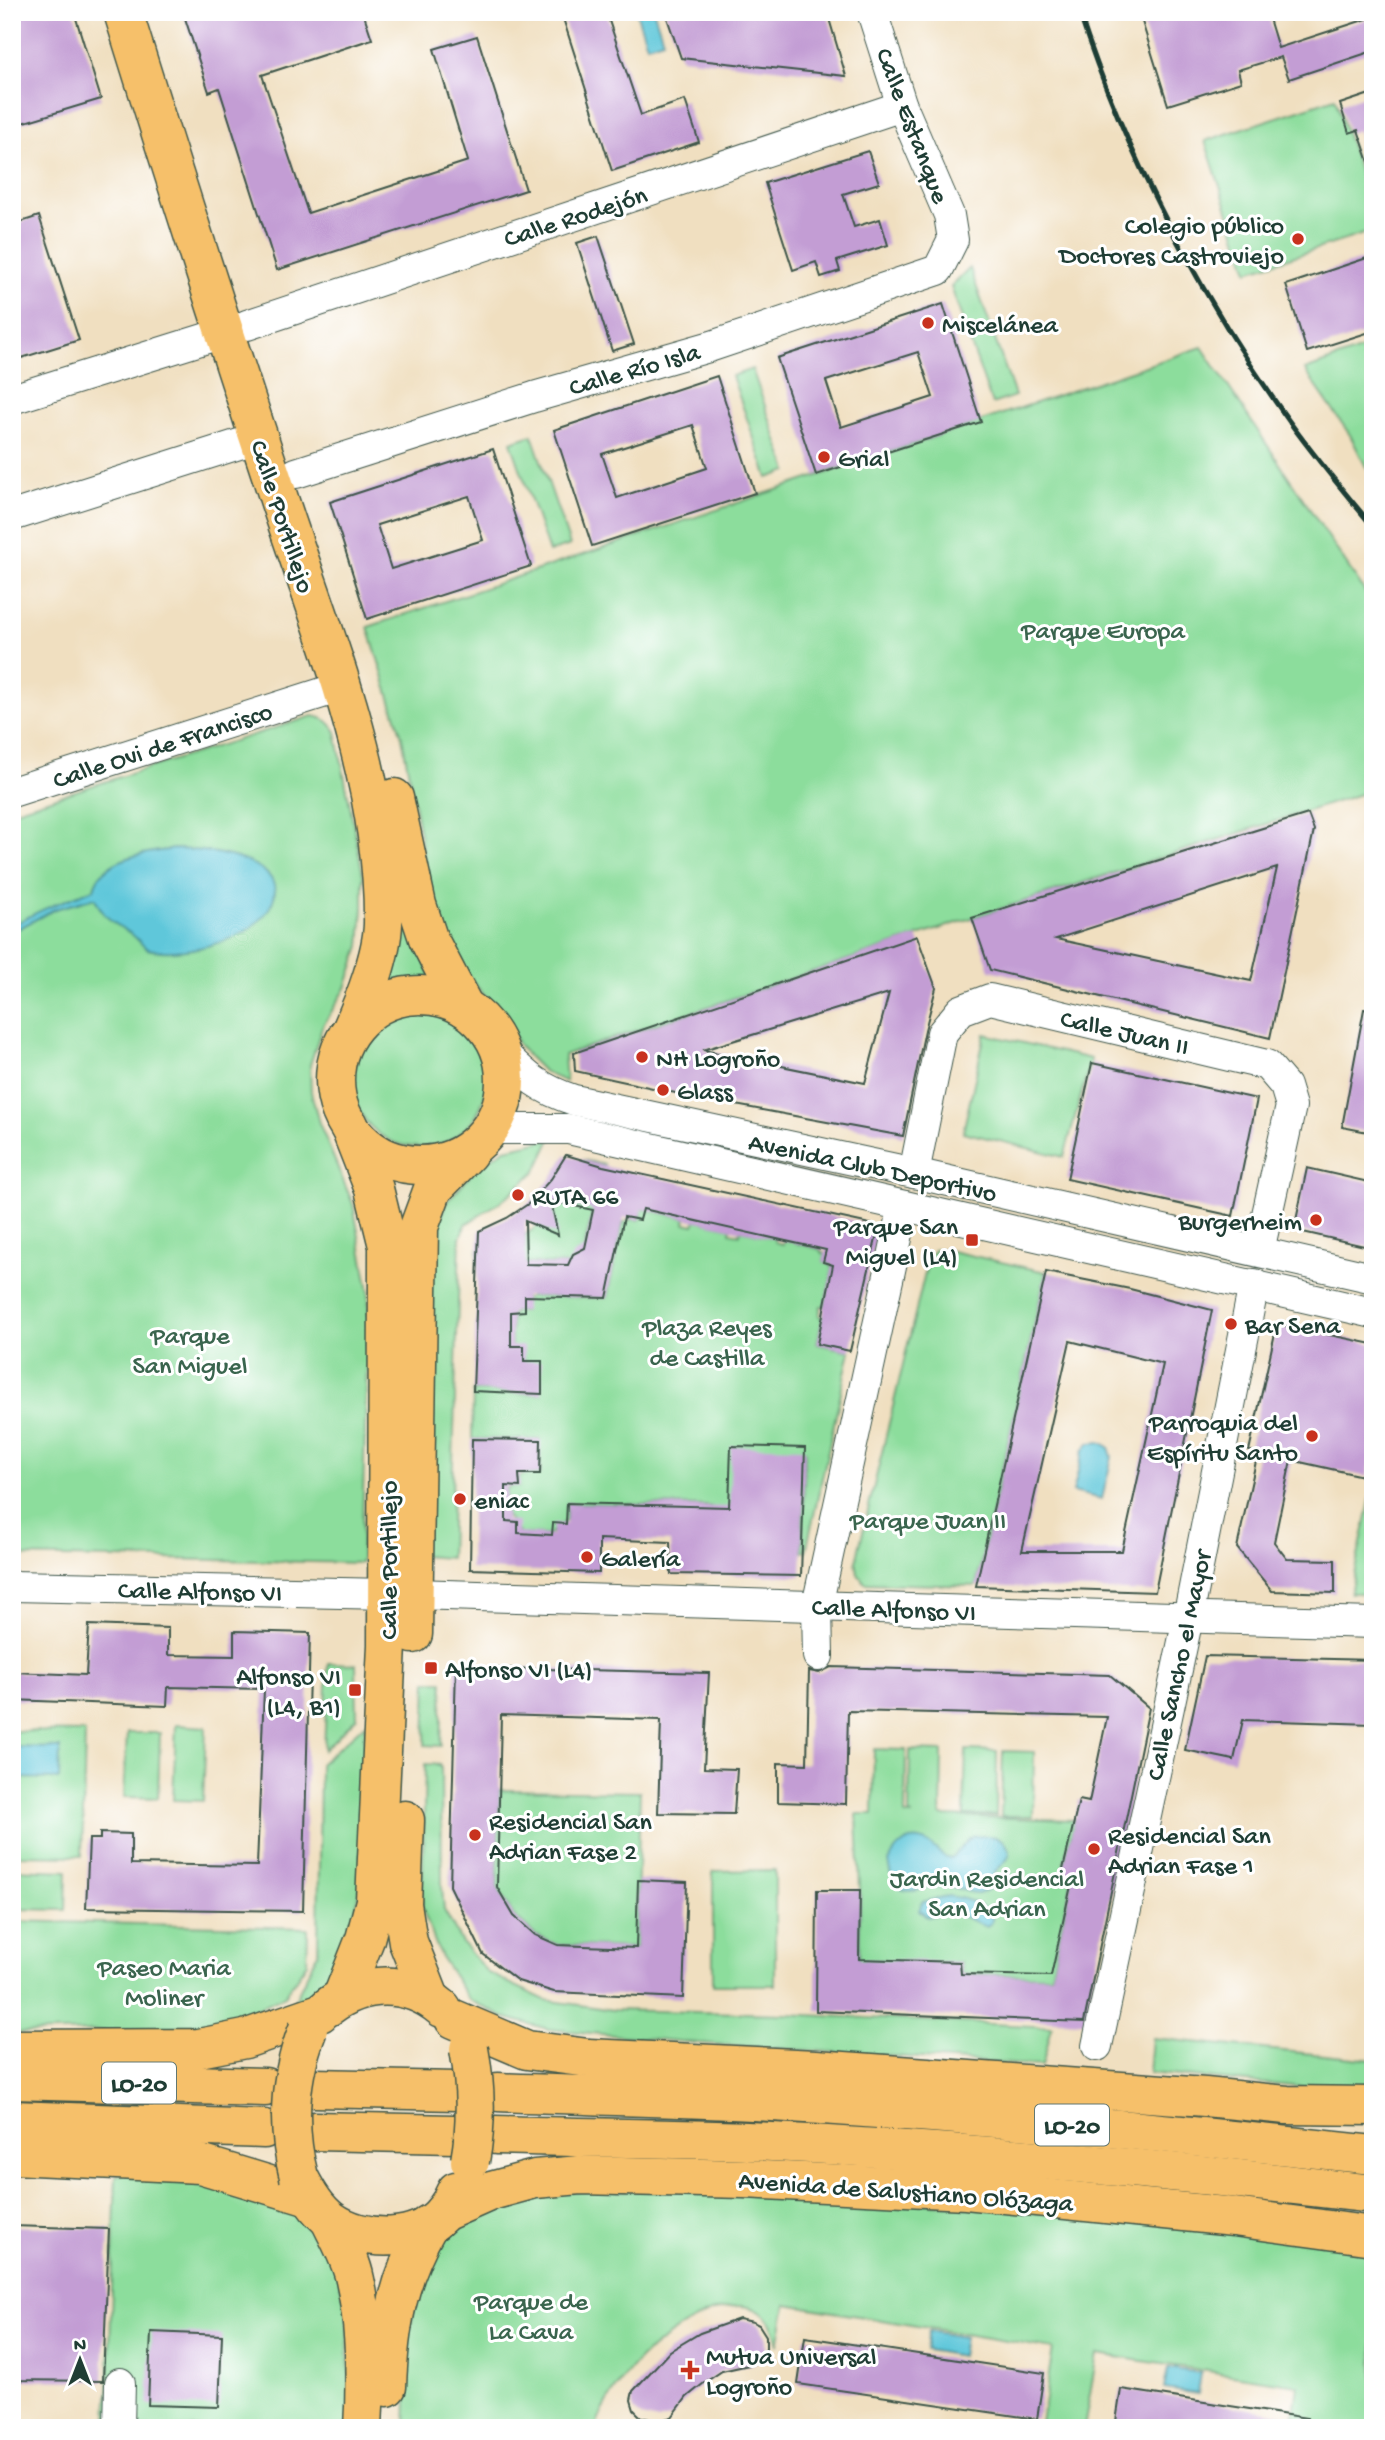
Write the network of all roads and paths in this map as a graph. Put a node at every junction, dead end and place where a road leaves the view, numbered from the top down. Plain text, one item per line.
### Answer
1 (123, 12) edge
2 (149, 12) edge
3 (872, 12) edge
4 (902, 106) junction
5 (953, 240) joint
6 (235, 329) junction
7 (12, 399) edge
8 (258, 438) junction
9 (296, 473) junction
10 (12, 516) edge
11 (326, 692) junction
12 (12, 792) edge
13 (464, 1007) junction
14 (353, 1026) junction
15 (502, 1052) junction
16 (349, 1125) junction
17 (479, 1141) junction
18 (914, 1173) junction
19 (904, 1206) junction
20 (1259, 1251) junction
21 (1194, 1271) junction
22 (1373, 1278) edge
23 (1254, 1284) junction
24 (1373, 1313) edge
25 (12, 1586) edge
26 (401, 1594) junction
27 (817, 1606) junction
28 (1188, 1618) junction
29 (1373, 1623) edge
30 (818, 1656) dead end
31 (324, 2013) junction
32 (451, 2022) junction
33 (1097, 2046) dead end
34 (12, 2049) edge
35 (12, 2080) edge
36 (265, 2087) dead end
37 (314, 2088) dead end
38 (457, 2091) dead end
39 (498, 2092) dead end
40 (1373, 2106) edge
41 (12, 2120) edge
42 (264, 2130) dead end
43 (314, 2131) dead end
44 (474, 2143) junction
45 (12, 2155) edge
46 (1373, 2155) edge
47 (1373, 2194) edge
48 (313, 2198) junction
49 (437, 2218) junction
50 (1373, 2236) edge
51 (120, 2384) dead end
52 (119, 2428) edge
53 (363, 2428) edge
54 (385, 2428) edge

1 - 6 main road, Calle Portillejo
2 - 6 main road, Calle Portillejo
3 - 4 street, Calle Estanque
4 - 5 street, Calle Estanque
4 - 6 street, Calle Rodejón
5 - 9 street, Calle Río Isla
6 - 7 street, Calle Rodejón
6 - 8 main road, Calle Portillejo
6 - 9 main road, Calle Portillejo
8 - 10 street
8 - 11 main road, Calle Portillejo
9 - 13 main road, Calle Portillejo
11 - 12 street, Calle Ovi de Francisco
11 - 14 main road, Calle Portillejo
13 - 14 main road
13 - 15 main road
14 - 16 main road
15 - 17 main road
15 - 18 street, Avenida Club Deportivo
16 - 17 main road
16 - 26 main road, Calle Portillejo
17 - 19 street, Avenida Club Deportivo
17 - 26 main road, Calle Portillejo
18 - 20 street, Avenida Club Deportivo
18 - 20 street, Calle Juan II
19 - 21 street, Avenida Club Deportivo
19 - 27 street
20 - 21 street, Avenida Club Deportivo
20 - 22 street, Avenida Club Deportivo
21 - 23 street, Avenida Club Deportivo
23 - 24 street, Avenida Club Deportivo
23 - 28 street, Calle Sancho el Mayor
25 - 26 street, Calle Alfonso VI
26 - 27 street, Calle Alfonso VI
26 - 31 main road, Calle Portillejo
26 - 32 main road, Calle Portillejo
27 - 28 street, Calle Alfonso VI
27 - 30 street
28 - 29 street, Calle Alfonso VI
28 - 33 street, Calle Sancho el Mayor
31 - 32 main road
31 - 34 main road
31 - 48 main road, bridge
32 - 40 main road
32 - 44 main road, bridge
35 - 36 main road, LO-20
37 - 38 main road
39 - 46 main road, LO-20
41 - 42 main road, LO-20
43 - 44 main road, LO-20
44 - 47 main road, LO-20
44 - 49 main road
45 - 48 main road
48 - 49 main road
48 - 53 main road
49 - 50 main road, Avenida de Salustiano Olózaga
49 - 54 main road
51 - 52 street

